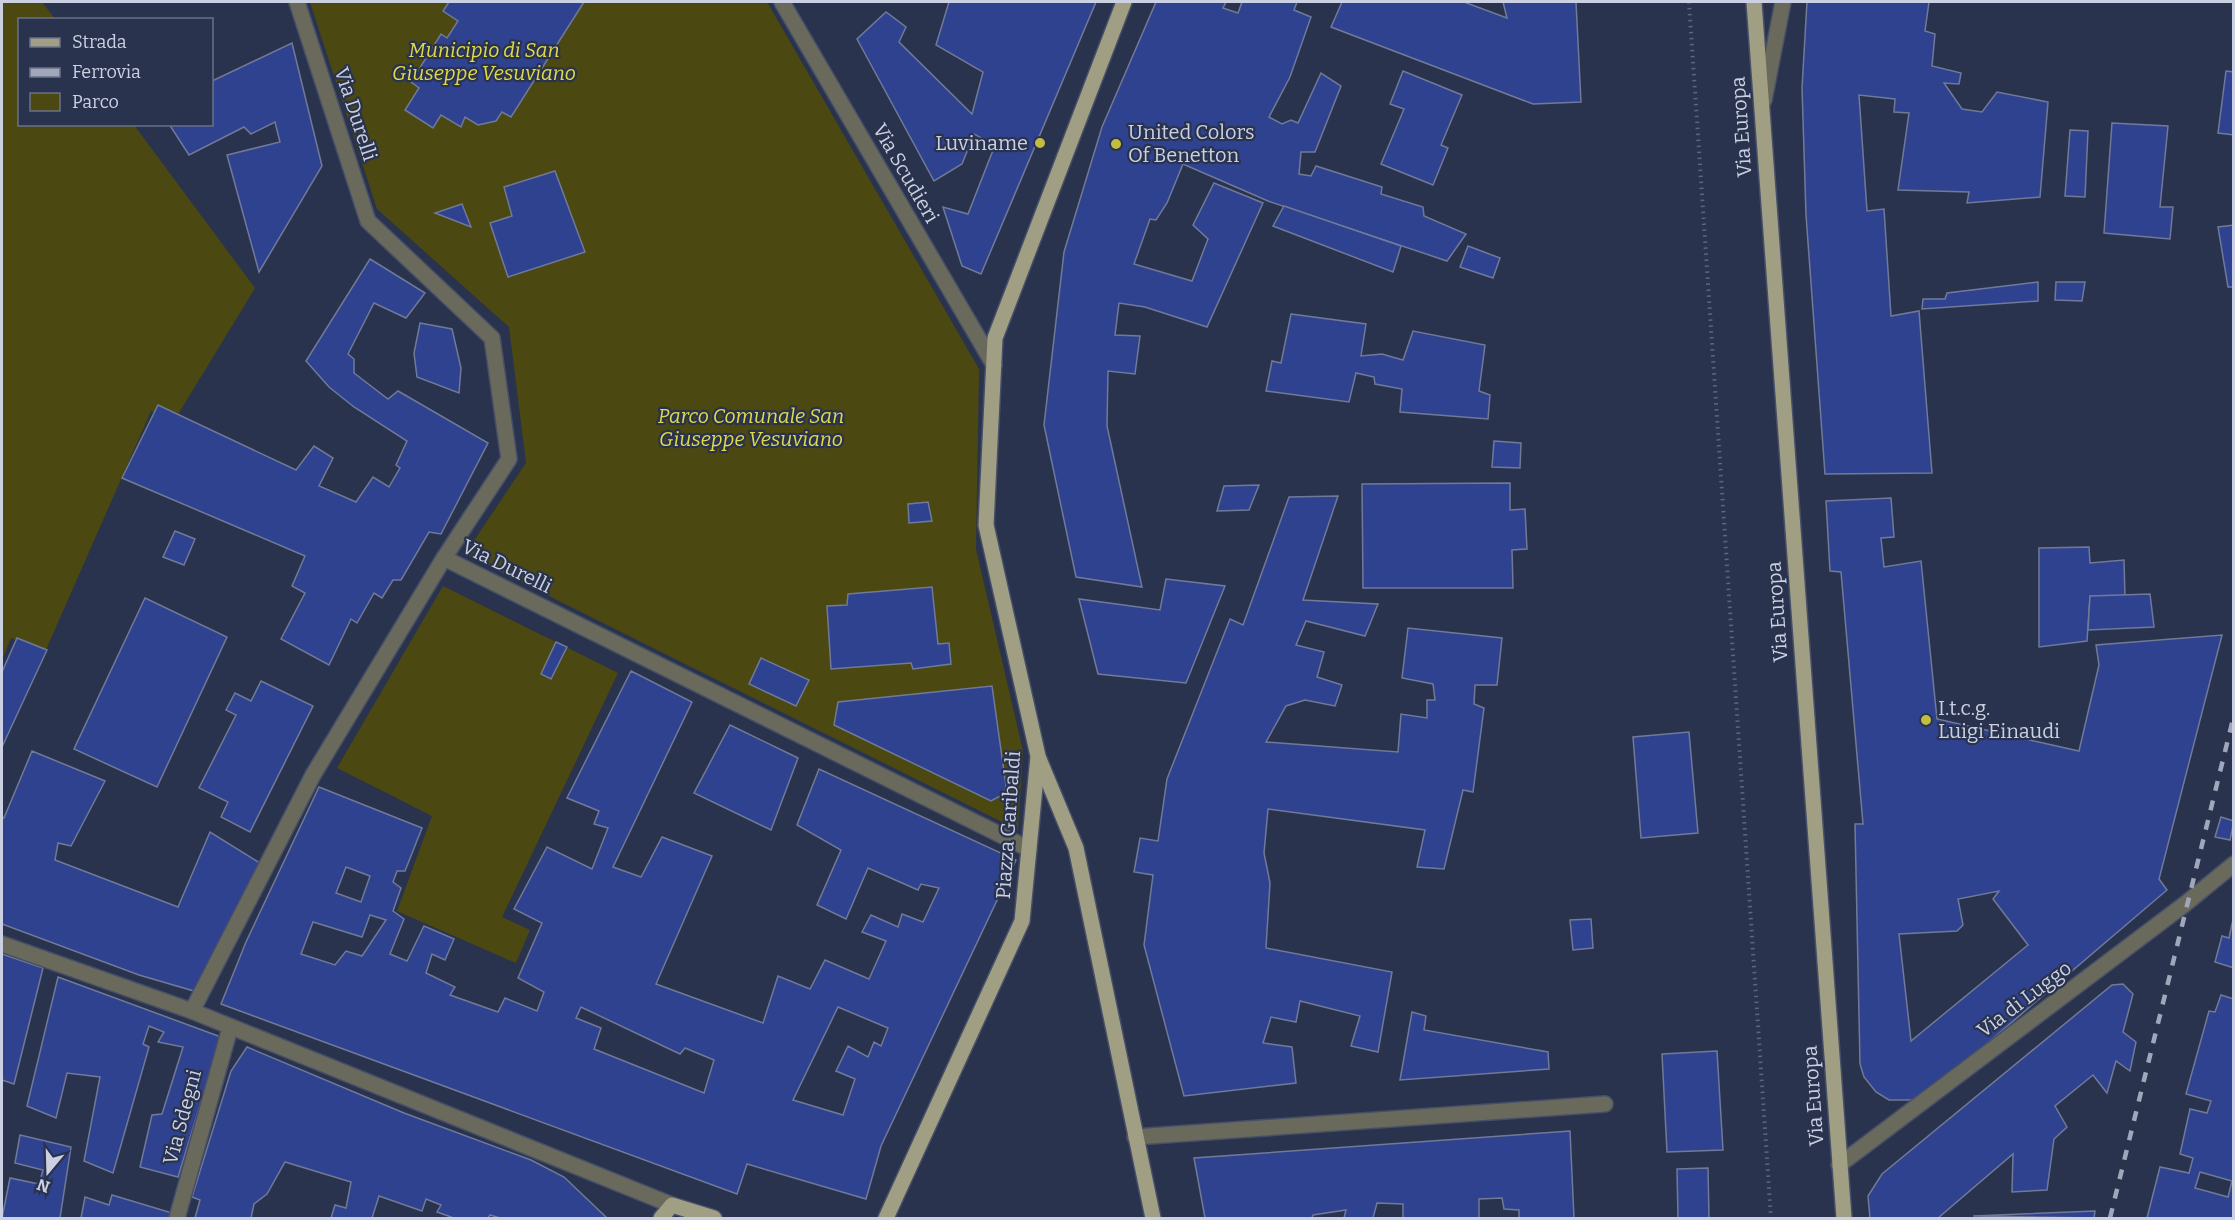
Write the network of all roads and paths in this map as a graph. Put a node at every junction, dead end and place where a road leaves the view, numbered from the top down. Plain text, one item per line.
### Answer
1 (297, 2) edge
2 (782, 2) edge
3 (1124, 2) edge
4 (1689, 2) edge
5 (1754, 2) edge
6 (1783, 2) edge
7 (1761, 111) junction
8 (994, 365) junction
9 (444, 558) junction
10 (1038, 756) junction
11 (1029, 849) junction
12 (2234, 864) edge
13 (2, 944) edge
14 (192, 1011) junction
15 (230, 1028) junction
16 (1605, 1104) dead end
17 (1135, 1137) junction
18 (1839, 1165) junction
19 (672, 1205) junction
20 (177, 1218) edge
21 (661, 1218) edge
22 (714, 1218) edge
23 (886, 1218) edge
24 (1153, 1218) edge
25 (1770, 1218) edge
26 (1844, 1218) edge

1 - 9 street, Via Durelli
2 - 8 street, Via Scudieri
3 - 8 main road, Piazza Garibaldi
4 - 25 path
5 - 7 main road, Via Europa
6 - 7 street
7 - 18 main road, Via Europa
8 - 10 main road, Piazza Garibaldi
9 - 11 street, Via Durelli
9 - 14 street
10 - 11 main road, Piazza Garibaldi
10 - 17 main road
11 - 23 main road, Piazza Garibaldi
12 - 18 street, Via di Luggo
13 - 14 street
14 - 15 street
15 - 19 street
15 - 20 street, Via Sdegni
16 - 17 street
17 - 24 main road
18 - 26 main road, Via Europa
19 - 21 main road
19 - 22 main road

